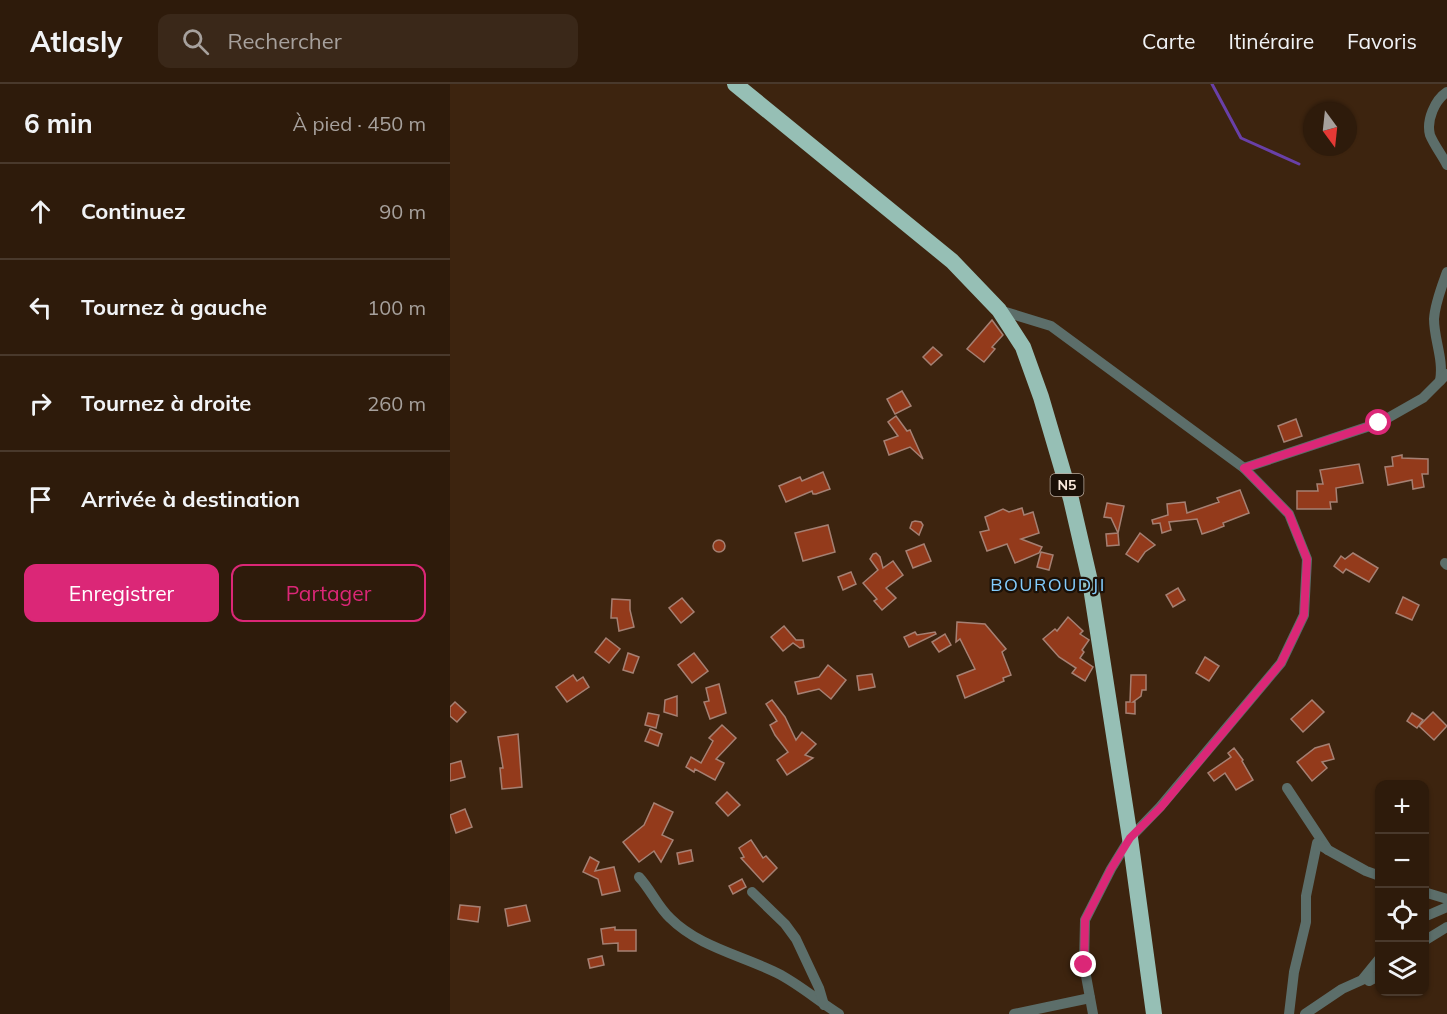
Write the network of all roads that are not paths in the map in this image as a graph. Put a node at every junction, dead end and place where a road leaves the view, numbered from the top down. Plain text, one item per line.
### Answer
1 (735, 84) edge
2 (1447, 92) edge
3 (1447, 165) edge
4 (1447, 272) edge
5 (999, 310) junction
6 (1443, 377) edge
7 (1244, 468) junction
8 (1287, 788) dead end
9 (1130, 838) junction
10 (1328, 850) junction
11 (1375, 874) edge
12 (639, 877) dead end
13 (752, 892) dead end
14 (1429, 893) edge
15 (1447, 899) edge
16 (1447, 907) edge
17 (1429, 915) edge
18 (1447, 927) edge
19 (1429, 938) edge
20 (1375, 964) edge
21 (1375, 978) edge
22 (1369, 981) dead end
23 (1090, 998) junction
24 (824, 1005) junction
25 (839, 1014) edge
26 (1014, 1014) edge
27 (1093, 1014) edge
28 (1154, 1014) edge
29 (1289, 1014) edge
30 (1305, 1014) edge

1 - 5 highway, N5
2 - 3 street
4 - 6 street
5 - 7 street
5 - 9 highway, N5
6 - 7 street
7 - 9 street
8 - 10 street
9 - 23 street
9 - 28 highway, N5
10 - 11 street
10 - 29 street
12 - 24 street
13 - 24 street
14 - 15 street
16 - 17 street
18 - 19 street
20 - 30 street
21 - 22 street
23 - 26 street
23 - 27 street
24 - 25 street

